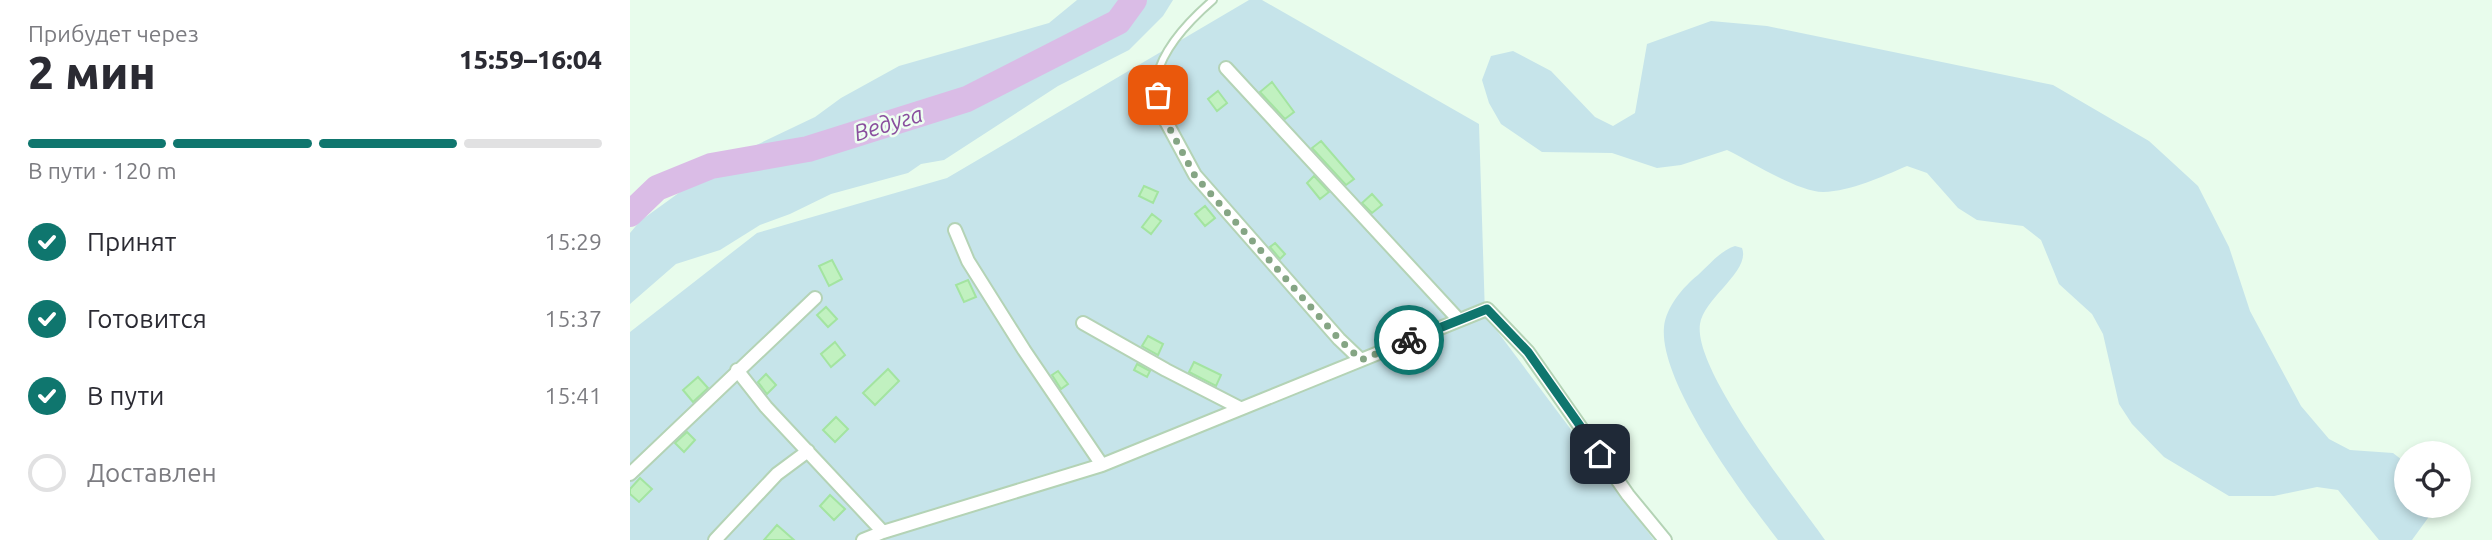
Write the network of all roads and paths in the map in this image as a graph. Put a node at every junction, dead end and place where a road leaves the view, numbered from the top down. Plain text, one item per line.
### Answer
1 (1213, 0) edge
2 (1226, 68) dead end
3 (1162, 114) joint
4 (956, 230) dead end
5 (814, 298) dead end
6 (1458, 319) junction
7 (1083, 323) dead end
8 (1361, 360) junction
9 (737, 370) junction
10 (1240, 408) junction
11 (808, 451) junction
12 (1102, 465) junction
13 (630, 474) edge
14 (883, 532) junction
15 (715, 540) edge
16 (863, 540) edge
17 (1665, 540) edge

1 - 3 lane
2 - 6 street
3 - 8 street
4 - 12 street
5 - 9 street
6 - 8 street
6 - 17 street
7 - 10 street
8 - 10 street
9 - 11 street
9 - 13 street
10 - 12 street
11 - 14 street
11 - 15 street
12 - 14 street
14 - 16 street

